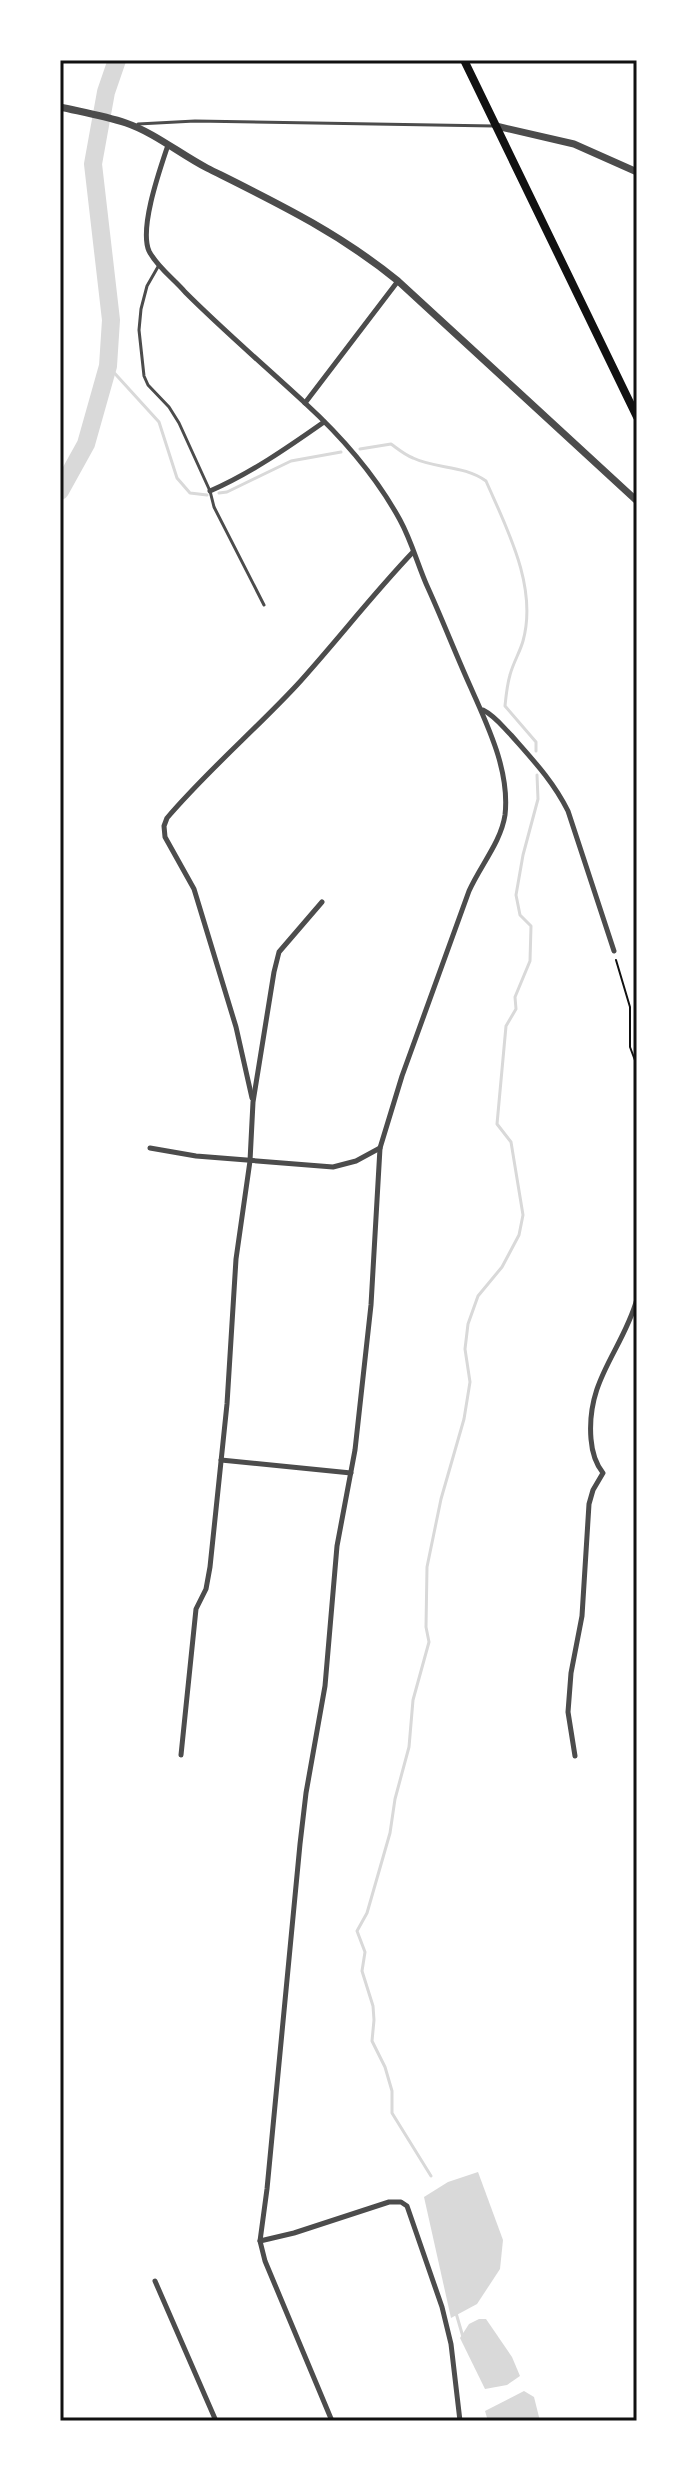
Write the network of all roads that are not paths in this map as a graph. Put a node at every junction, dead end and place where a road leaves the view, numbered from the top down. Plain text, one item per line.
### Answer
1 (464, 60) edge
2 (61, 107) edge
3 (128, 124) junction
4 (496, 126) junction
5 (168, 145) junction
6 (637, 172) edge
7 (159, 264) junction
8 (398, 281) junction
9 (305, 403) junction
10 (637, 417) edge
11 (324, 422) junction
12 (210, 491) junction
13 (637, 501) edge
14 (413, 552) junction
15 (264, 605) dead end
16 (482, 710) junction
17 (322, 902) dead end
18 (614, 951) road end
19 (253, 1102) junction
20 (150, 1148) dead end
21 (380, 1148) junction
22 (250, 1161) junction
23 (637, 1299) edge
24 (221, 1460) junction
25 (351, 1473) junction
26 (181, 1755) dead end
27 (575, 1756) dead end
28 (260, 2241) junction
29 (155, 2281) dead end
30 (216, 2421) edge
31 (332, 2421) edge
32 (460, 2421) edge

1 - 4 main road
2 - 3 street
3 - 4 lane
3 - 5 street
4 - 6 street
4 - 10 main road
5 - 7 street
5 - 8 street
7 - 9 street
7 - 12 lane
8 - 9 street
8 - 13 street
9 - 11 street
11 - 12 street
11 - 14 street
12 - 15 lane
14 - 16 street
14 - 19 street
16 - 18 street
16 - 21 street
17 - 19 street
19 - 22 street
20 - 22 street
21 - 22 street
21 - 25 street
22 - 24 street
23 - 27 street
24 - 25 street
24 - 26 street
25 - 28 street
28 - 31 street
28 - 32 street
29 - 30 street

